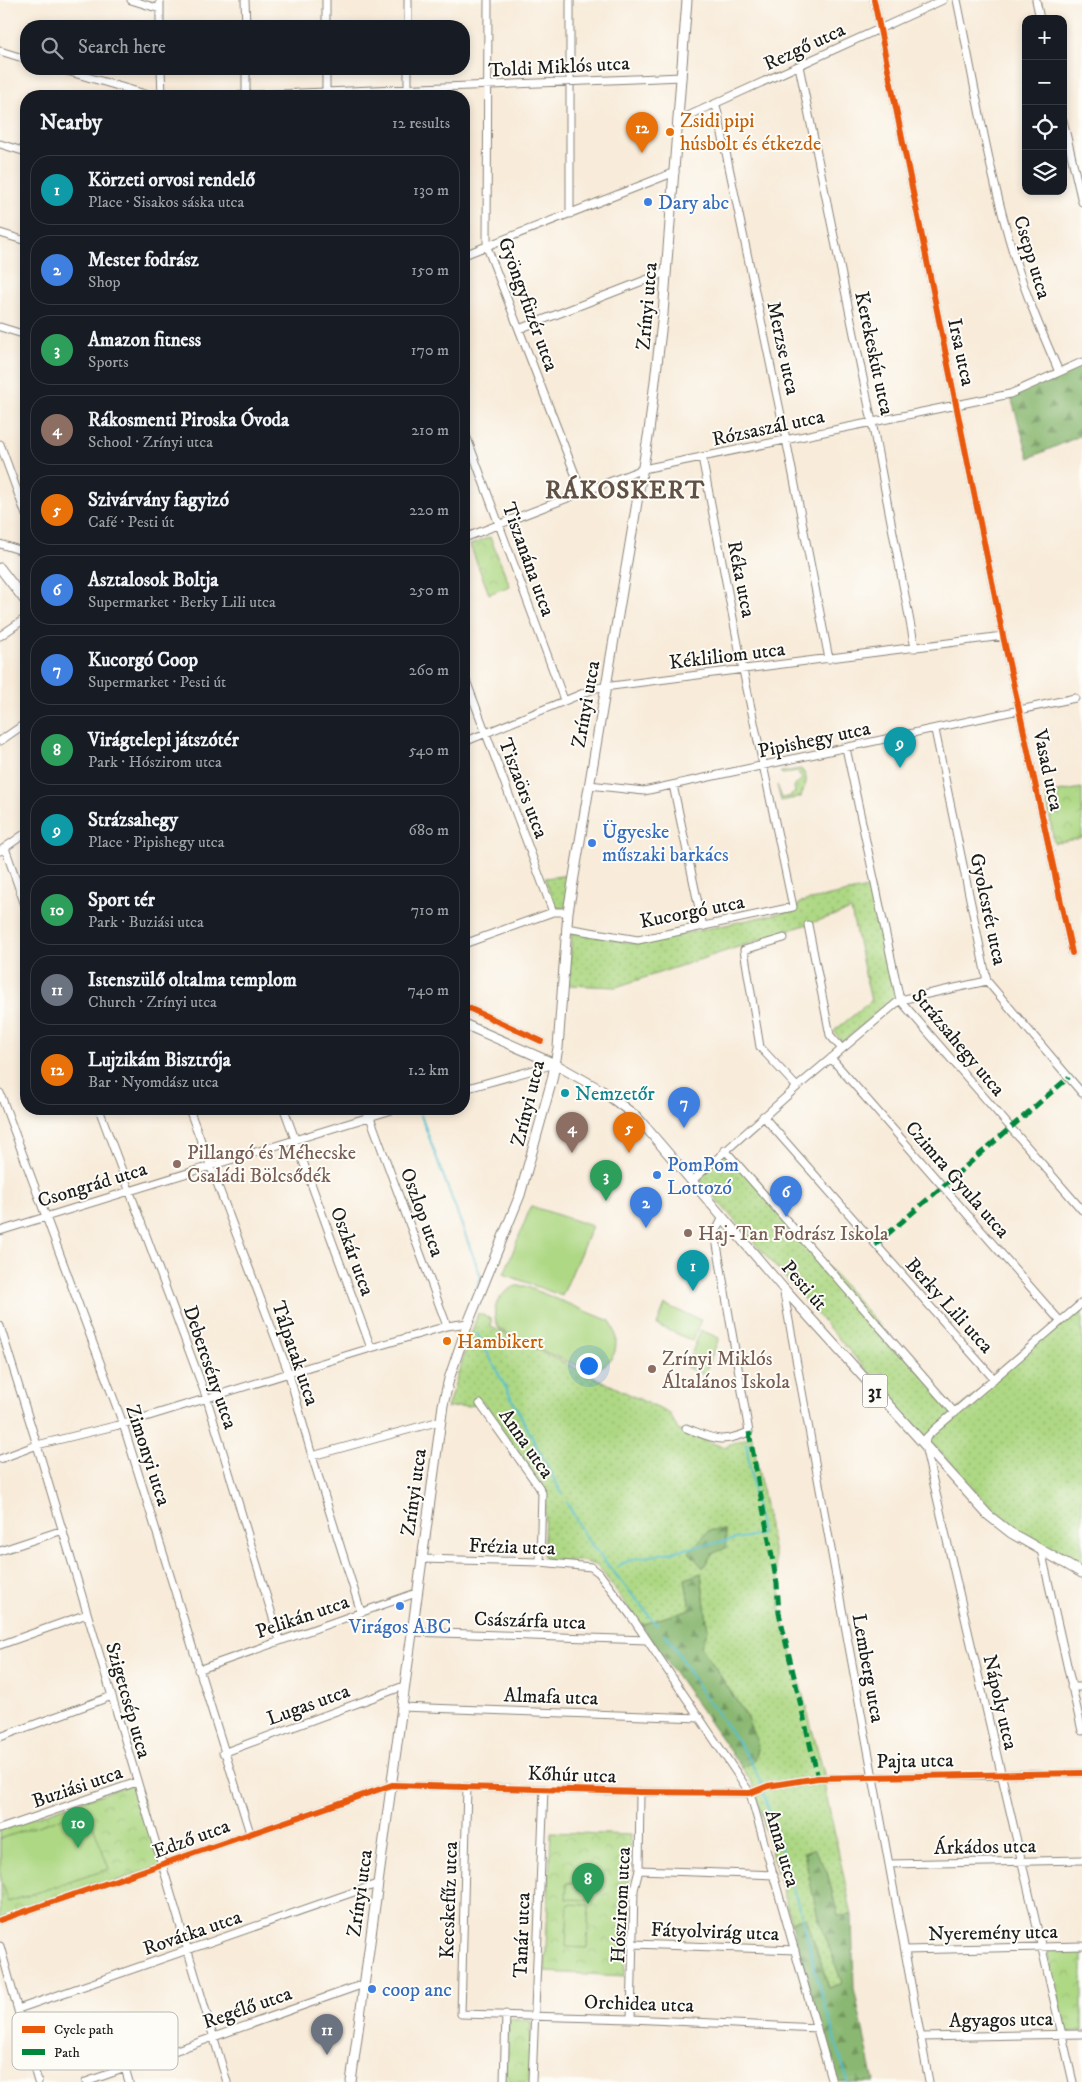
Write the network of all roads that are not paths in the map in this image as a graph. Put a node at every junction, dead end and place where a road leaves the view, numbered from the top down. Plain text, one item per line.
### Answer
1 (131, 0) edge
2 (160, 0) edge
3 (245, 0) edge
4 (326, 0) edge
5 (408, 0) edge
6 (488, 0) edge
7 (570, 0) edge
8 (688, 0) edge
9 (874, 0) edge
10 (943, 0) edge
11 (957, 0) edge
12 (1036, 0) edge
13 (160, 8) junction
14 (1039, 15) edge
15 (160, 20) edge
16 (246, 20) edge
17 (326, 20) edge
18 (408, 20) edge
19 (880, 28) junction
20 (0, 51) edge
21 (20, 57) edge
22 (799, 66) junction
23 (80, 75) edge
24 (161, 75) edge
25 (246, 75) edge
26 (326, 75) edge
27 (408, 75) edge
28 (682, 77) junction
29 (570, 81) junction
30 (489, 85) junction
31 (408, 88) junction
32 (132, 90) edge
33 (162, 90) edge
34 (246, 90) edge
35 (326, 90) edge
36 (381, 90) edge
37 (716, 105) junction
38 (679, 120) junction
39 (1067, 137) edge
40 (0, 144) edge
41 (20, 150) edge
42 (675, 172) junction
43 (1082, 202) edge
44 (570, 214) junction
45 (0, 233) edge
46 (20, 239) edge
47 (487, 247) junction
48 (470, 253) edge
49 (666, 272) junction
50 (0, 327) edge
51 (519, 329) junction
52 (20, 333) edge
53 (1082, 362) edge
54 (1059, 372) junction
55 (956, 404) junction
56 (872, 422) junction
57 (786, 439) junction
58 (0, 444) edge
59 (470, 446) edge
60 (702, 457) junction
61 (643, 470) junction
62 (582, 492) junction
63 (20, 499) edge
64 (499, 524) junction
65 (470, 536) edge
66 (0, 544) edge
67 (20, 550) edge
68 (0, 568) edge
69 (20, 594) edge
70 (20, 622) edge
71 (0, 636) edge
72 (1003, 636) junction
73 (915, 648) junction
74 (829, 658) junction
75 (743, 670) junction
76 (606, 687) junction
77 (470, 691) edge
78 (1075, 698) dead end
79 (564, 700) junction
80 (1019, 711) junction
81 (20, 727) edge
82 (935, 730) junction
83 (486, 734) junction
84 (470, 740) edge
85 (0, 741) edge
86 (846, 748) junction
87 (765, 766) junction
88 (589, 784) junction
89 (673, 785) junction
90 (20, 837) edge
91 (2, 850) edge
92 (20, 894) edge
93 (794, 907) joint
94 (553, 912) junction
95 (568, 912) junction
96 (808, 925) dead end
97 (703, 927) junction
98 (566, 928) junction
99 (784, 938) dead end
100 (470, 939) edge
101 (1072, 953) dead end
102 (987, 981) junction
103 (900, 1000) junction
104 (470, 1009) edge
105 (470, 1027) edge
106 (541, 1041) dead end
107 (842, 1049) junction
108 (831, 1058) junction
109 (555, 1064) junction
110 (797, 1086) junction
111 (470, 1087) edge
112 (0, 1092) edge
113 (1082, 1093) edge
114 (101, 1115) edge
115 (192, 1115) edge
116 (286, 1115) edge
117 (361, 1115) edge
118 (370, 1115) edge
119 (763, 1116) junction
120 (295, 1139) junction
121 (726, 1150) junction
122 (210, 1166) junction
123 (692, 1182) junction
124 (128, 1190) junction
125 (1082, 1210) edge
126 (45, 1216) junction
127 (723, 1217) junction
128 (0, 1231) edge
129 (783, 1288) junction
130 (1082, 1303) edge
131 (1060, 1321) junction
132 (468, 1323) junction
133 (0, 1326) edge
134 (447, 1326) junction
135 (3, 1347) edge
136 (371, 1348) junction
137 (289, 1374) junction
138 (994, 1378) junction
139 (207, 1399) junction
140 (480, 1404) dead end
141 (955, 1413) junction
142 (440, 1422) junction
143 (123, 1424) junction
144 (686, 1428) dead end
145 (38, 1445) junction
146 (925, 1446) junction
147 (312, 1456) junction
148 (0, 1459) edge
149 (63, 1530) junction
150 (1040, 1550) junction
151 (0, 1551) edge
152 (421, 1559) junction
153 (540, 1562) junction
154 (599, 1573) joint
155 (1082, 1573) edge
156 (416, 1593) junction
157 (361, 1612) junction
158 (87, 1614) junction
159 (411, 1632) junction
160 (280, 1640) junction
161 (647, 1640) junction
162 (0, 1645) edge
163 (198, 1670) junction
164 (404, 1686) junction
165 (1082, 1687) edge
166 (1072, 1688) junction
167 (112, 1696) junction
168 (401, 1707) junction
169 (700, 1718) junction
170 (1082, 1731) edge
171 (0, 1737) edge
172 (223, 1753) junction
173 (1082, 1773) edge
174 (1001, 1775) junction
175 (872, 1777) junction
176 (137, 1782) junction
177 (392, 1785) junction
178 (467, 1787) junction
179 (544, 1788) junction
180 (640, 1792) junction
181 (751, 1792) junction
182 (0, 1829) edge
183 (250, 1833) junction
184 (1082, 1860) edge
185 (1022, 1861) junction
186 (889, 1864) junction
187 (161, 1866) junction
188 (639, 1870) junction
189 (774, 1875) junction
190 (377, 1884) junction
191 (0, 1920) edge
192 (633, 1944) junction
193 (0, 1946) edge
194 (1082, 1946) edge
195 (1041, 1947) junction
196 (795, 1950) junction
197 (905, 1950) junction
198 (187, 1952) junction
199 (364, 1984) junction
200 (18, 2009) junction
201 (19, 2012) edge
202 (461, 2014) joint
203 (506, 2014) junction
204 (534, 2016) junction
205 (631, 2019) junction
206 (817, 2028) junction
207 (1062, 2034) junction
208 (1082, 2034) edge
209 (214, 2036) junction
210 (921, 2037) junction
211 (178, 2049) edge
212 (119, 2070) edge
213 (86, 2082) edge
214 (227, 2082) edge
215 (351, 2082) edge
216 (504, 2082) edge
217 (532, 2082) edge
218 (832, 2082) edge
219 (929, 2082) edge
220 (1073, 2082) edge

1 - 13 street
2 - 13 street
3 - 16 street
4 - 17 street
5 - 18 street
6 - 30 street, Gyöngyfüzér utca
7 - 29 street
8 - 28 main road, Zrínyi utca
9 - 19 street, Irsa utca
10 - 19 street, Rezgő utca
11 - 54 street, Csepp utca
12 - 14 street
13 - 15 street
19 - 22 street, Rezgő utca
19 - 55 street, Irsa utca
20 - 21 street
22 - 37 street, Rezgő utca
22 - 56 street, Kerekeskút utca
23 - 32 street
24 - 33 street
25 - 34 street
26 - 35 street
27 - 31 street
28 - 29 street, Toldi Miklós utca
28 - 38 main road, Zrínyi utca
29 - 30 street, Toldi Miklós utca
29 - 44 street
30 - 31 street, Toldi Miklós utca
30 - 47 street, Gyöngyfüzér utca
31 - 36 street, Toldi Miklós utca
37 - 38 street, Rezgő utca
37 - 57 street, Merzse utca
38 - 42 main road, Zrínyi utca
39 - 43 street
40 - 41 street
42 - 44 street
42 - 49 main road, Zrínyi utca
44 - 47 street
45 - 46 street
47 - 48 street
47 - 51 street, Gyöngyfüzér utca
49 - 51 street
49 - 61 main road, Zrínyi utca
50 - 52 street
51 - 62 street, Gyöngyfüzér utca
53 - 54 street, Rózsaszál utca
54 - 55 street, Rózsaszál utca
55 - 56 street, Rózsaszál utca
55 - 72 street, Irsa utca
56 - 57 street, Rózsaszál utca
56 - 73 street, Kerekeskút utca
57 - 60 street, Rózsaszál utca
57 - 74 street, Merzse utca
58 - 63 street
59 - 64 street, Tiszanána utca
60 - 61 street, Rózsaszál utca
60 - 75 street, Réka utca
61 - 62 street, Rózsaszál utca
61 - 76 main road, Zrínyi utca
62 - 64 street, Rózsaszál utca
64 - 65 street, Rózsaszál utca
64 - 79 street, Tiszanána utca
66 - 67 street
68 - 69 main road
70 - 71 street
72 - 73 street, Kékliliom utca
72 - 80 street, Irsa utca
73 - 74 street, Kékliliom utca
74 - 75 street, Kékliliom utca
75 - 76 street, Kékliliom utca
75 - 87 street, Réka utca
76 - 79 street, Kékliliom utca
76 - 88 main road, Zrínyi utca
77 - 83 street, Tiszaörs utca
78 - 80 street, Pipishegy utca
79 - 83 street, Kékliliom utca
80 - 82 street, Pipishegy utca
80 - 101 street, Vasad utca
81 - 85 street
82 - 86 street, Pipishegy utca
82 - 102 street, Gyolcsrét utca
83 - 84 street, Kékliliom utca
83 - 94 street, Tiszaörs utca
86 - 87 street, Pipishegy utca
86 - 103 street, Strázsahegy utca
87 - 89 street, Pipishegy utca
87 - 93 street, Réka utca
88 - 89 street, Pipishegy utca
88 - 95 main road, Zrínyi utca
89 - 97 street
90 - 91 street
91 - 92 street
93 - 97 street, Kucorgó utca
94 - 95 street
94 - 100 street
95 - 98 main road, Zrínyi utca
96 - 107 street
97 - 98 street, Kucorgó utca
98 - 109 main road, Zrínyi utca
99 - 110 street
102 - 103 street
102 - 113 street, Gyolcsrét utca
103 - 107 street
103 - 125 street, Strázsahegy utca
104 - 106 street
105 - 109 main road, Pesti út / 31
107 - 108 street
108 - 110 street
108 - 131 street, Czimra Gyula utca
109 - 111 street
109 - 123 main road, Pesti út / 31
109 - 132 main road, Zrínyi utca
110 - 119 street
112 - 126 street, Zimonyi utca
114 - 124 street, Debercsény utca
115 - 122 street, Tálpatak utca
116 - 120 street, Oszkár utca
117 - 120 street, Csongrád utca
118 - 134 street, Oszlop utca
119 - 121 street
119 - 138 street, Berky Lili utca
120 - 122 street, Csongrád utca
120 - 136 street, Oszkár utca
121 - 123 street
121 - 141 street
122 - 124 street, Csongrád utca
122 - 137 street, Tálpatak utca
123 - 127 main road, Pesti út / 31
124 - 126 street, Csongrád utca
124 - 139 street, Debercsény utca
126 - 128 street, Csongrád utca
126 - 143 street, Zimonyi utca
127 - 129 main road, Pesti út / 31
127 - 144 street
129 - 146 main road, Pesti út / 31
129 - 175 street, Lemberg utca
130 - 131 street
131 - 138 street
132 - 134 street
132 - 142 main road, Zrínyi utca
133 - 135 street, Szigetcsép utca
134 - 136 street
135 - 145 street, Szigetcsép utca
136 - 137 street
137 - 139 street
137 - 147 street, Tálpatak utca
138 - 141 street
139 - 143 street
139 - 160 street, Debercsény utca
140 - 153 street, Anna utca
141 - 146 street
142 - 147 street
142 - 152 main road, Zrínyi utca
143 - 145 street
143 - 163 street, Zimonyi utca
145 - 148 street
145 - 149 street, Szigetcsép utca
146 - 150 main road, Pesti út / 31
146 - 174 street, Nápoly utca
147 - 157 street, Tálpatak utca
149 - 151 street
149 - 158 street, Szigetcsép utca
150 - 155 main road, Pesti út / 31
150 - 166 street
152 - 153 street, Frézia utca
152 - 156 main road, Zrínyi utca
153 - 154 street, Frézia utca
154 - 161 street, Anna utca
156 - 157 street, Pelikán utca
156 - 159 main road, Zrínyi utca
157 - 160 street, Pelikán utca
158 - 162 street
158 - 167 street, Szigetcsép utca
159 - 161 street, Császárfa utca
159 - 164 main road, Zrínyi utca
160 - 163 street, Pelikán utca
161 - 169 street, Anna utca
163 - 172 street, Zimonyi utca
164 - 168 main road, Zrínyi utca
164 - 172 street, Lugas utca
165 - 166 street
166 - 170 street
167 - 171 street
167 - 176 street, Szigetcsép utca
168 - 169 street, Almafa utca
168 - 177 main road, Zrínyi utca
169 - 181 street, Anna utca
172 - 183 street, Zimonyi utca
173 - 174 street, Pajta utca
174 - 175 street, Pajta utca
174 - 185 street, Nápoly utca
175 - 181 street, Pajta utca
175 - 186 street, Lemberg utca
176 - 182 street, Buziási utca
176 - 187 street, Szigetcsép utca
177 - 178 street, Kőhúr utca
177 - 183 street, Edző utca
177 - 190 main road, Zrínyi utca
178 - 179 street, Kőhúr utca
178 - 202 street, Kecskefűz utca
179 - 180 street, Kőhúr utca
179 - 204 street, Tanár utca
180 - 181 street, Kőhúr utca
180 - 188 street, Hószirom utca
181 - 189 street, Anna utca
183 - 187 street, Edző utca
184 - 185 street, Árkádos utca
185 - 186 street, Árkádos utca
185 - 195 street, Nápoly utca
186 - 197 street, Lemberg utca
187 - 191 street, Edző utca
187 - 198 street, Szigetcsép utca
188 - 189 street
188 - 192 street, Hószirom utca
189 - 196 street, Anna utca
190 - 198 street, Rovátka utca
190 - 199 main road, Zrínyi utca
192 - 196 street, Fátyolvirág utca
192 - 205 street, Hószirom utca
193 - 200 street
194 - 195 street, Nyeremény utca
195 - 197 street, Nyeremény utca
195 - 207 street, Nápoly utca
196 - 206 street, Anna utca
197 - 210 street, Lemberg utca
198 - 200 street, Rovátka utca
198 - 209 street, Szigetcsép utca
199 - 209 street, Regélő utca
199 - 215 main road, Zrínyi utca
200 - 201 street
202 - 203 street, Orchidea utca
203 - 204 street, Orchidea utca
203 - 216 street
204 - 205 street, Orchidea utca
204 - 217 street, Tanár utca
205 - 206 street, Orchidea utca
206 - 218 street, Anna utca
207 - 208 street, Agyagos utca
207 - 210 street, Agyagos utca
207 - 220 street, Nápoly utca
209 - 211 street, Regélő utca
209 - 214 street, Szigetcsép utca
210 - 219 street, Lemberg utca
212 - 213 street, Regélő utca

